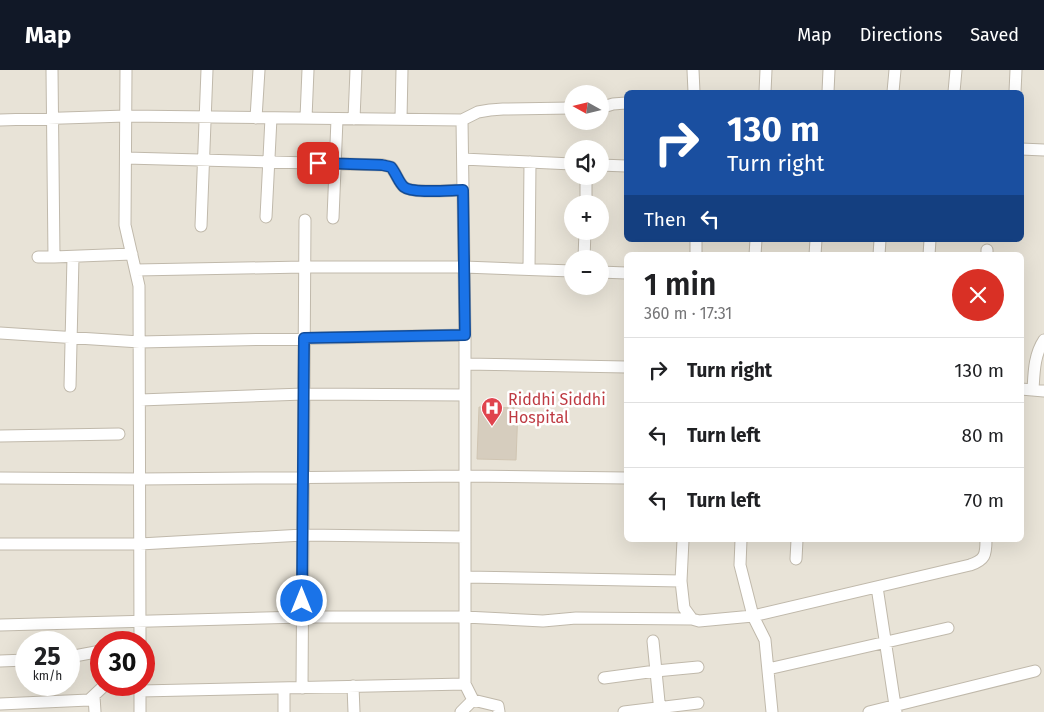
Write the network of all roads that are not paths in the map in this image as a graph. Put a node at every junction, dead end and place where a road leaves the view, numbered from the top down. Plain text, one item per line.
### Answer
1 (52, 70) edge
2 (126, 70) edge
3 (207, 70) edge
4 (259, 70) edge
5 (308, 70) edge
6 (356, 70) edge
7 (402, 70) edge
8 (693, 70) edge
9 (766, 70) edge
10 (829, 70) edge
11 (895, 70) edge
12 (956, 70) edge
13 (1016, 70) edge
14 (694, 90) edge
15 (764, 90) edge
16 (828, 90) edge
17 (893, 90) edge
18 (954, 90) edge
19 (1015, 90) edge
20 (624, 102) edge
21 (609, 105) edge
22 (564, 108) edge
23 (126, 116) junction
24 (53, 118) junction
25 (205, 118) junction
26 (256, 118) junction
27 (271, 118) junction
28 (306, 118) junction
29 (337, 119) junction
30 (354, 119) junction
31 (401, 119) junction
32 (0, 120) edge
33 (462, 120) junction
34 (1024, 149) edge
35 (1044, 150) edge
36 (126, 158) junction
37 (463, 159) junction
38 (204, 160) junction
39 (269, 162) junction
40 (530, 162) junction
41 (335, 164) junction
42 (564, 164) edge
43 (609, 165) edge
44 (624, 166) edge
45 (463, 190) junction
46 (266, 217) dead end
47 (333, 218) dead end
48 (305, 220) dead end
49 (201, 226) dead end
50 (132, 254) junction
51 (73, 256) junction
52 (38, 257) dead end
53 (54, 257) junction
54 (304, 267) junction
55 (464, 267) junction
56 (529, 269) junction
57 (136, 270) junction
58 (564, 271) edge
59 (609, 272) edge
60 (624, 272) edge
61 (0, 332) edge
62 (465, 335) junction
63 (71, 337) junction
64 (304, 338) junction
65 (1044, 340) edge
66 (140, 342) junction
67 (465, 364) junction
68 (624, 367) edge
69 (70, 386) dead end
70 (1033, 390) edge
71 (304, 394) junction
72 (465, 395) junction
73 (140, 400) junction
74 (119, 434) dead end
75 (0, 436) edge
76 (465, 476) junction
77 (0, 478) edge
78 (303, 478) junction
79 (624, 478) edge
80 (140, 479) junction
81 (303, 535) junction
82 (465, 536) junction
83 (682, 542) edge
84 (741, 542) edge
85 (797, 542) edge
86 (986, 542) edge
87 (0, 544) edge
88 (140, 544) junction
89 (796, 559) dead end
90 (465, 578) junction
91 (681, 581) junction
92 (877, 587) junction
93 (753, 616) junction
94 (302, 617) junction
95 (465, 617) junction
96 (692, 619) junction
97 (140, 621) junction
98 (0, 625) edge
99 (948, 628) dead end
100 (140, 631) edge
101 (653, 641) dead end
102 (885, 642) junction
103 (15, 660) edge
104 (0, 661) edge
105 (698, 667) dead end
106 (768, 669) junction
107 (656, 671) junction
108 (1035, 671) dead end
109 (604, 678) dead end
110 (465, 684) junction
111 (353, 686) junction
112 (155, 688) edge
113 (284, 688) junction
114 (302, 688) junction
115 (94, 696) joint
116 (140, 696) edge
117 (473, 700) junction
118 (698, 703) dead end
119 (6, 706) edge
120 (895, 709) edge
121 (660, 710) edge
122 (95, 712) edge
123 (140, 712) edge
124 (284, 712) edge
125 (354, 712) edge
126 (461, 712) edge
127 (499, 712) edge
128 (624, 712) edge
129 (772, 712) edge
130 (869, 712) edge

1 - 24 street
2 - 23 street
3 - 25 street
4 - 26 street
5 - 28 street
6 - 30 street
7 - 31 street
8 - 14 street
9 - 15 street
10 - 16 street
11 - 17 street
12 - 18 street
13 - 19 street
20 - 21 street
22 - 33 street
23 - 24 street
23 - 25 street
23 - 36 street
24 - 32 street
24 - 53 street
25 - 26 street
25 - 38 street
26 - 27 street
27 - 28 street
27 - 39 street
28 - 29 street
29 - 30 street
29 - 41 street
30 - 31 street
31 - 33 street
33 - 37 street
34 - 35 street
36 - 38 street
36 - 50 street
37 - 40 street
37 - 45 street
38 - 39 street
38 - 49 street
39 - 41 street
39 - 46 street
40 - 42 street
40 - 56 street
41 - 45 street
41 - 47 street
43 - 44 street
45 - 55 street
48 - 54 street
50 - 51 street
50 - 57 street
51 - 53 street
51 - 63 street
52 - 53 street
54 - 55 street
54 - 57 street
54 - 64 street
55 - 56 street
55 - 62 street
56 - 58 street
57 - 66 street
59 - 60 street
61 - 63 street
62 - 64 street
62 - 67 street
63 - 66 street
63 - 69 street
64 - 66 street
64 - 71 street
65 - 70 street
66 - 73 street
67 - 68 street
67 - 72 street
71 - 72 street
71 - 73 street
71 - 78 street
72 - 76 street
73 - 80 street
74 - 75 street
76 - 78 street
76 - 79 street
76 - 82 street
77 - 80 street
78 - 80 street
78 - 81 street
80 - 88 street
81 - 82 street
81 - 88 street
81 - 94 street
82 - 90 street
83 - 91 street
84 - 93 street
85 - 89 street
86 - 92 street
87 - 88 street
88 - 97 street
90 - 91 street
90 - 95 street
91 - 96 street
92 - 93 street
92 - 102 street
93 - 96 street
93 - 106 street
94 - 95 street
94 - 97 street
94 - 114 street
95 - 96 street
95 - 110 street
97 - 98 street
97 - 100 street
99 - 102 street
101 - 107 street
102 - 106 street
102 - 120 street
103 - 104 street
105 - 107 street
106 - 129 street
107 - 109 street
107 - 121 street
108 - 120 street
110 - 111 street
110 - 117 street
111 - 114 street
111 - 125 street
112 - 113 street
113 - 114 street
113 - 124 street
115 - 119 street
115 - 122 street
116 - 123 street
117 - 126 street
117 - 127 street
118 - 121 street
120 - 130 street
121 - 128 street

